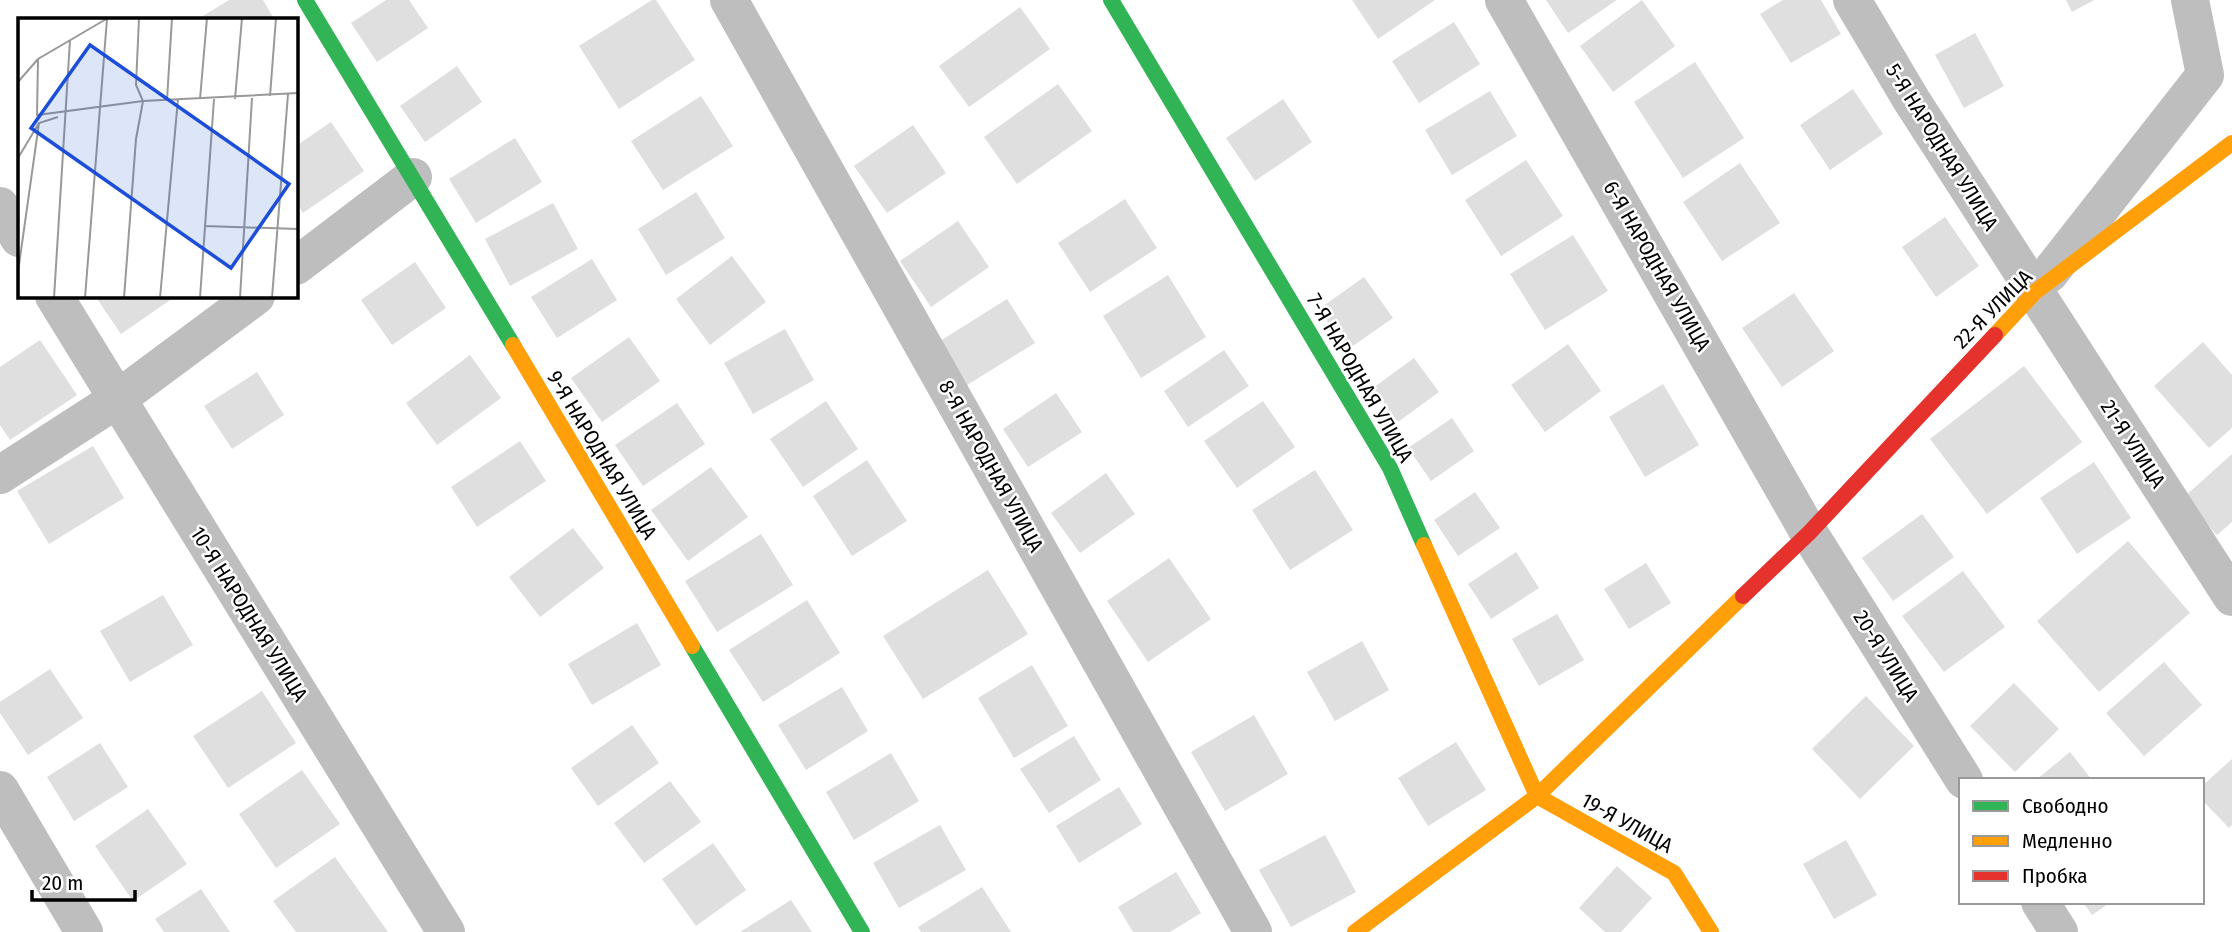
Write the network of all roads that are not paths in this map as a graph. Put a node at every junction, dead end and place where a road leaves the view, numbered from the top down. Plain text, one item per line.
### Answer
1 (305, 0) edge
2 (729, 0) edge
3 (1111, 0) edge
4 (1504, 0) edge
5 (1852, 0) edge
6 (2165, 0) edge
7 (2190, 0) edge
8 (2205, 75) junction
9 (2232, 143) edge
10 (413, 177) junction
11 (0, 205) edge
12 (18, 236) edge
13 (298, 263) edge
14 (2035, 292) junction
15 (55, 298) edge
16 (253, 298) edge
17 (117, 400) junction
18 (0, 475) edge
19 (1809, 533) junction
20 (2232, 597) edge
21 (1963, 778) edge
22 (0, 790) edge
23 (1536, 796) junction
24 (2041, 904) edge
25 (1360, 931) edge
26 (84, 932) edge
27 (446, 932) edge
28 (862, 932) edge
29 (1252, 932) edge
30 (1711, 932) edge
31 (2059, 932) edge

1 - 10 street, 9-Я НАРОДНАЯ УЛИЦА
2 - 29 street, 8-Я НАРОДНАЯ УЛИЦА
3 - 23 street, 7-Я НАРОДНАЯ УЛИЦА
4 - 19 street, 6-Я НАРОДНАЯ УЛИЦА
5 - 14 street, 5-Я НАРОДНАЯ УЛИЦА
6 - 8 street
7 - 8 street
8 - 14 street
9 - 14 street, 22-Я УЛИЦА
10 - 13 street
10 - 28 street, 9-Я НАРОДНАЯ УЛИЦА
11 - 12 street
14 - 19 street, 22-Я УЛИЦА
14 - 20 street, 21-Я УЛИЦА
15 - 17 street, 10-Я НАРОДНАЯ УЛИЦА
16 - 17 street
17 - 18 street
17 - 27 street, 10-Я НАРОДНАЯ УЛИЦА
19 - 21 street, 20-Я УЛИЦА
19 - 23 street, 22-Я УЛИЦА
22 - 26 street
23 - 25 street, 22-Я УЛИЦА
23 - 30 street, 19-Я УЛИЦА
24 - 31 street

